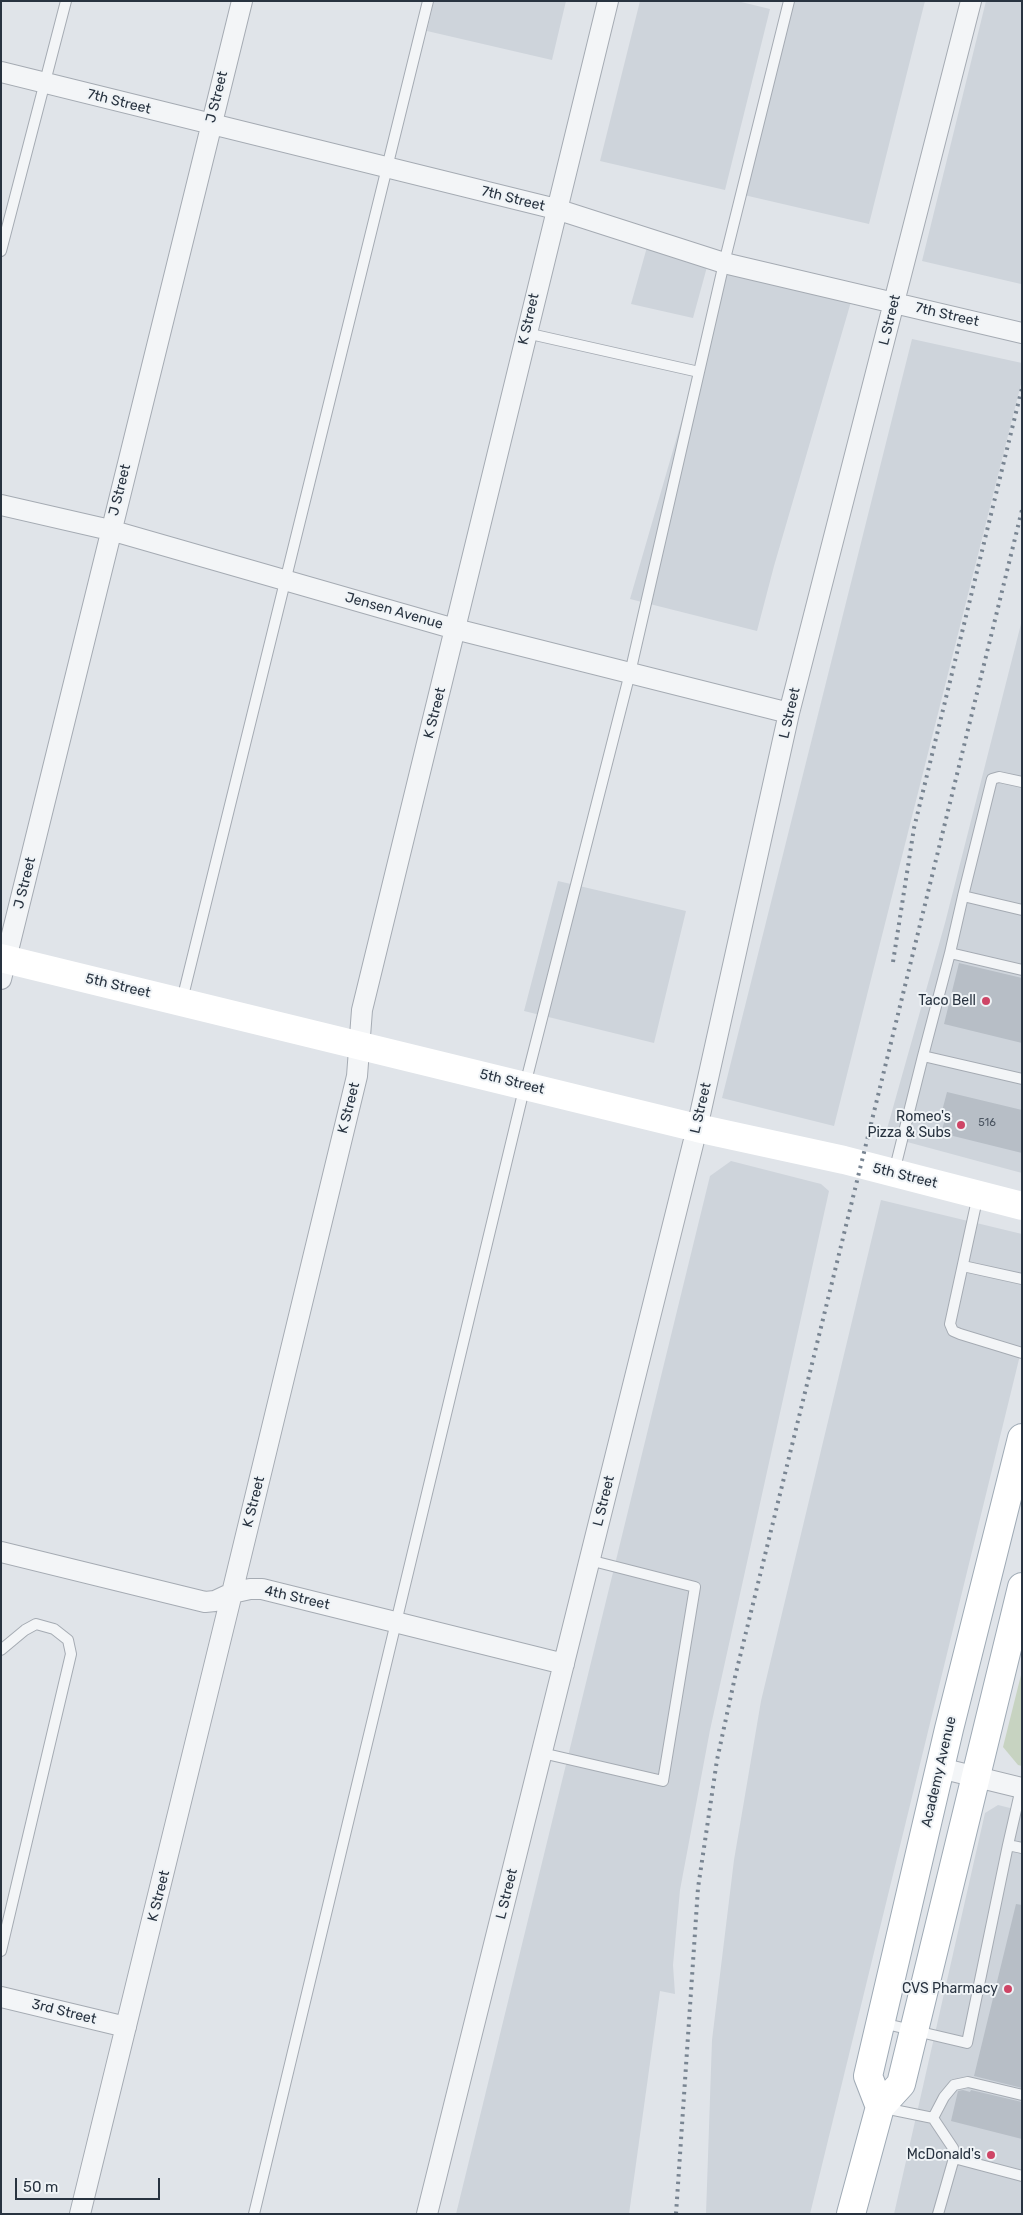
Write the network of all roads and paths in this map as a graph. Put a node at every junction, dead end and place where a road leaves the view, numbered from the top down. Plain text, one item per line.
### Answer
1 (66, 1) edge
2 (242, 1) edge
3 (428, 1) edge
4 (608, 1) edge
5 (789, 1) edge
6 (971, 1) edge
7 (1, 72) edge
8 (45, 83) junction
9 (210, 124) junction
10 (387, 168) junction
11 (556, 209) junction
12 (1, 251) edge
13 (724, 263) junction
14 (895, 303) junction
15 (1022, 333) edge
16 (526, 334) junction
17 (699, 372) junction
18 (1, 505) edge
19 (110, 530) junction
20 (285, 580) junction
21 (456, 629) junction
22 (630, 673) junction
23 (789, 713) junction
24 (1022, 782) edge
25 (963, 896) junction
26 (1022, 910) edge
27 (950, 953) junction
28 (3, 966) edge
29 (1022, 970) edge
30 (182, 1001) junction
31 (360, 1044) junction
32 (923, 1056) junction
33 (1022, 1079) edge
34 (526, 1085) junction
35 (697, 1128) junction
36 (894, 1174) junction
37 (978, 1194) junction
38 (1022, 1206) edge
39 (963, 1266) junction
40 (1022, 1279) edge
41 (1022, 1353) edge
42 (1022, 1438) edge
43 (1, 1552) edge
44 (589, 1560) junction
45 (1022, 1587) edge
46 (232, 1593) junction
47 (396, 1622) junction
48 (1, 1650) edge
49 (564, 1664) junction
50 (542, 1753) junction
51 (940, 1768) junction
52 (974, 1776) junction
53 (1021, 1788) edge
54 (1008, 1845) junction
55 (1022, 1848) edge
56 (4, 1925) edge
57 (1, 1951) edge
58 (1, 1997) edge
59 (882, 2023) junction
60 (126, 2027) junction
61 (914, 2030) junction
62 (1022, 2096) edge
63 (880, 2107) junction
64 (933, 2118) junction
65 (954, 2158) junction
66 (1022, 2176) edge
67 (941, 2213) edge
68 (80, 2214) edge
69 (254, 2214) edge
70 (427, 2214) edge
71 (851, 2214) edge

1 - 8 lane
2 - 9 street, J Street
3 - 10 lane
4 - 11 street, K Street
5 - 13 lane
6 - 14 street, L Street
7 - 8 street, 7th Street
8 - 9 street, 7th Street
8 - 12 lane
9 - 10 street, 7th Street
9 - 19 street, J Street
10 - 11 street, 7th Street
10 - 20 lane
11 - 13 street, 7th Street
11 - 16 street, K Street
13 - 14 street, 7th Street
13 - 17 lane
14 - 15 street, 7th Street
14 - 23 street, L Street
16 - 17 lane
16 - 21 street, K Street
17 - 22 lane
18 - 19 street, Jensen Avenue
19 - 20 street, Jensen Avenue
19 - 28 street, J Street
20 - 21 street, Jensen Avenue
20 - 30 lane
21 - 22 street, Jensen Avenue
21 - 31 street, K Street
22 - 23 street, Jensen Avenue
22 - 34 lane
23 - 35 street, L Street
24 - 25 lane
25 - 26 lane
25 - 27 lane
27 - 29 lane
27 - 32 lane
28 - 30 main road, 5th Street
30 - 31 main road, 5th Street
31 - 34 main road, 5th Street
31 - 46 street, K Street
32 - 33 lane
32 - 36 lane
34 - 35 main road, 5th Street
34 - 47 lane
35 - 36 main road, 5th Street
35 - 44 street, L Street
36 - 37 main road, 5th Street
37 - 38 main road, 5th Street
37 - 39 lane
39 - 40 lane
39 - 41 lane
42 - 51 main road, Academy Avenue
43 - 46 street, 4th Street
44 - 49 street, L Street
44 - 50 lane
45 - 52 main road
46 - 47 street, 4th Street
46 - 60 street, K Street
47 - 49 street, 4th Street
47 - 69 lane
48 - 56 lane
49 - 50 street, L Street
50 - 70 street, L Street
51 - 52 street
51 - 59 main road, Academy Avenue
52 - 53 street
52 - 61 main road
53 - 54 lane
54 - 55 lane
54 - 61 lane
56 - 57 lane
58 - 60 street, 3rd Street
59 - 61 lane
59 - 63 main road, Academy Avenue
60 - 68 street, K Street
61 - 63 main road
62 - 64 lane
63 - 64 lane
63 - 71 main road
64 - 65 lane
65 - 66 lane
65 - 67 lane

